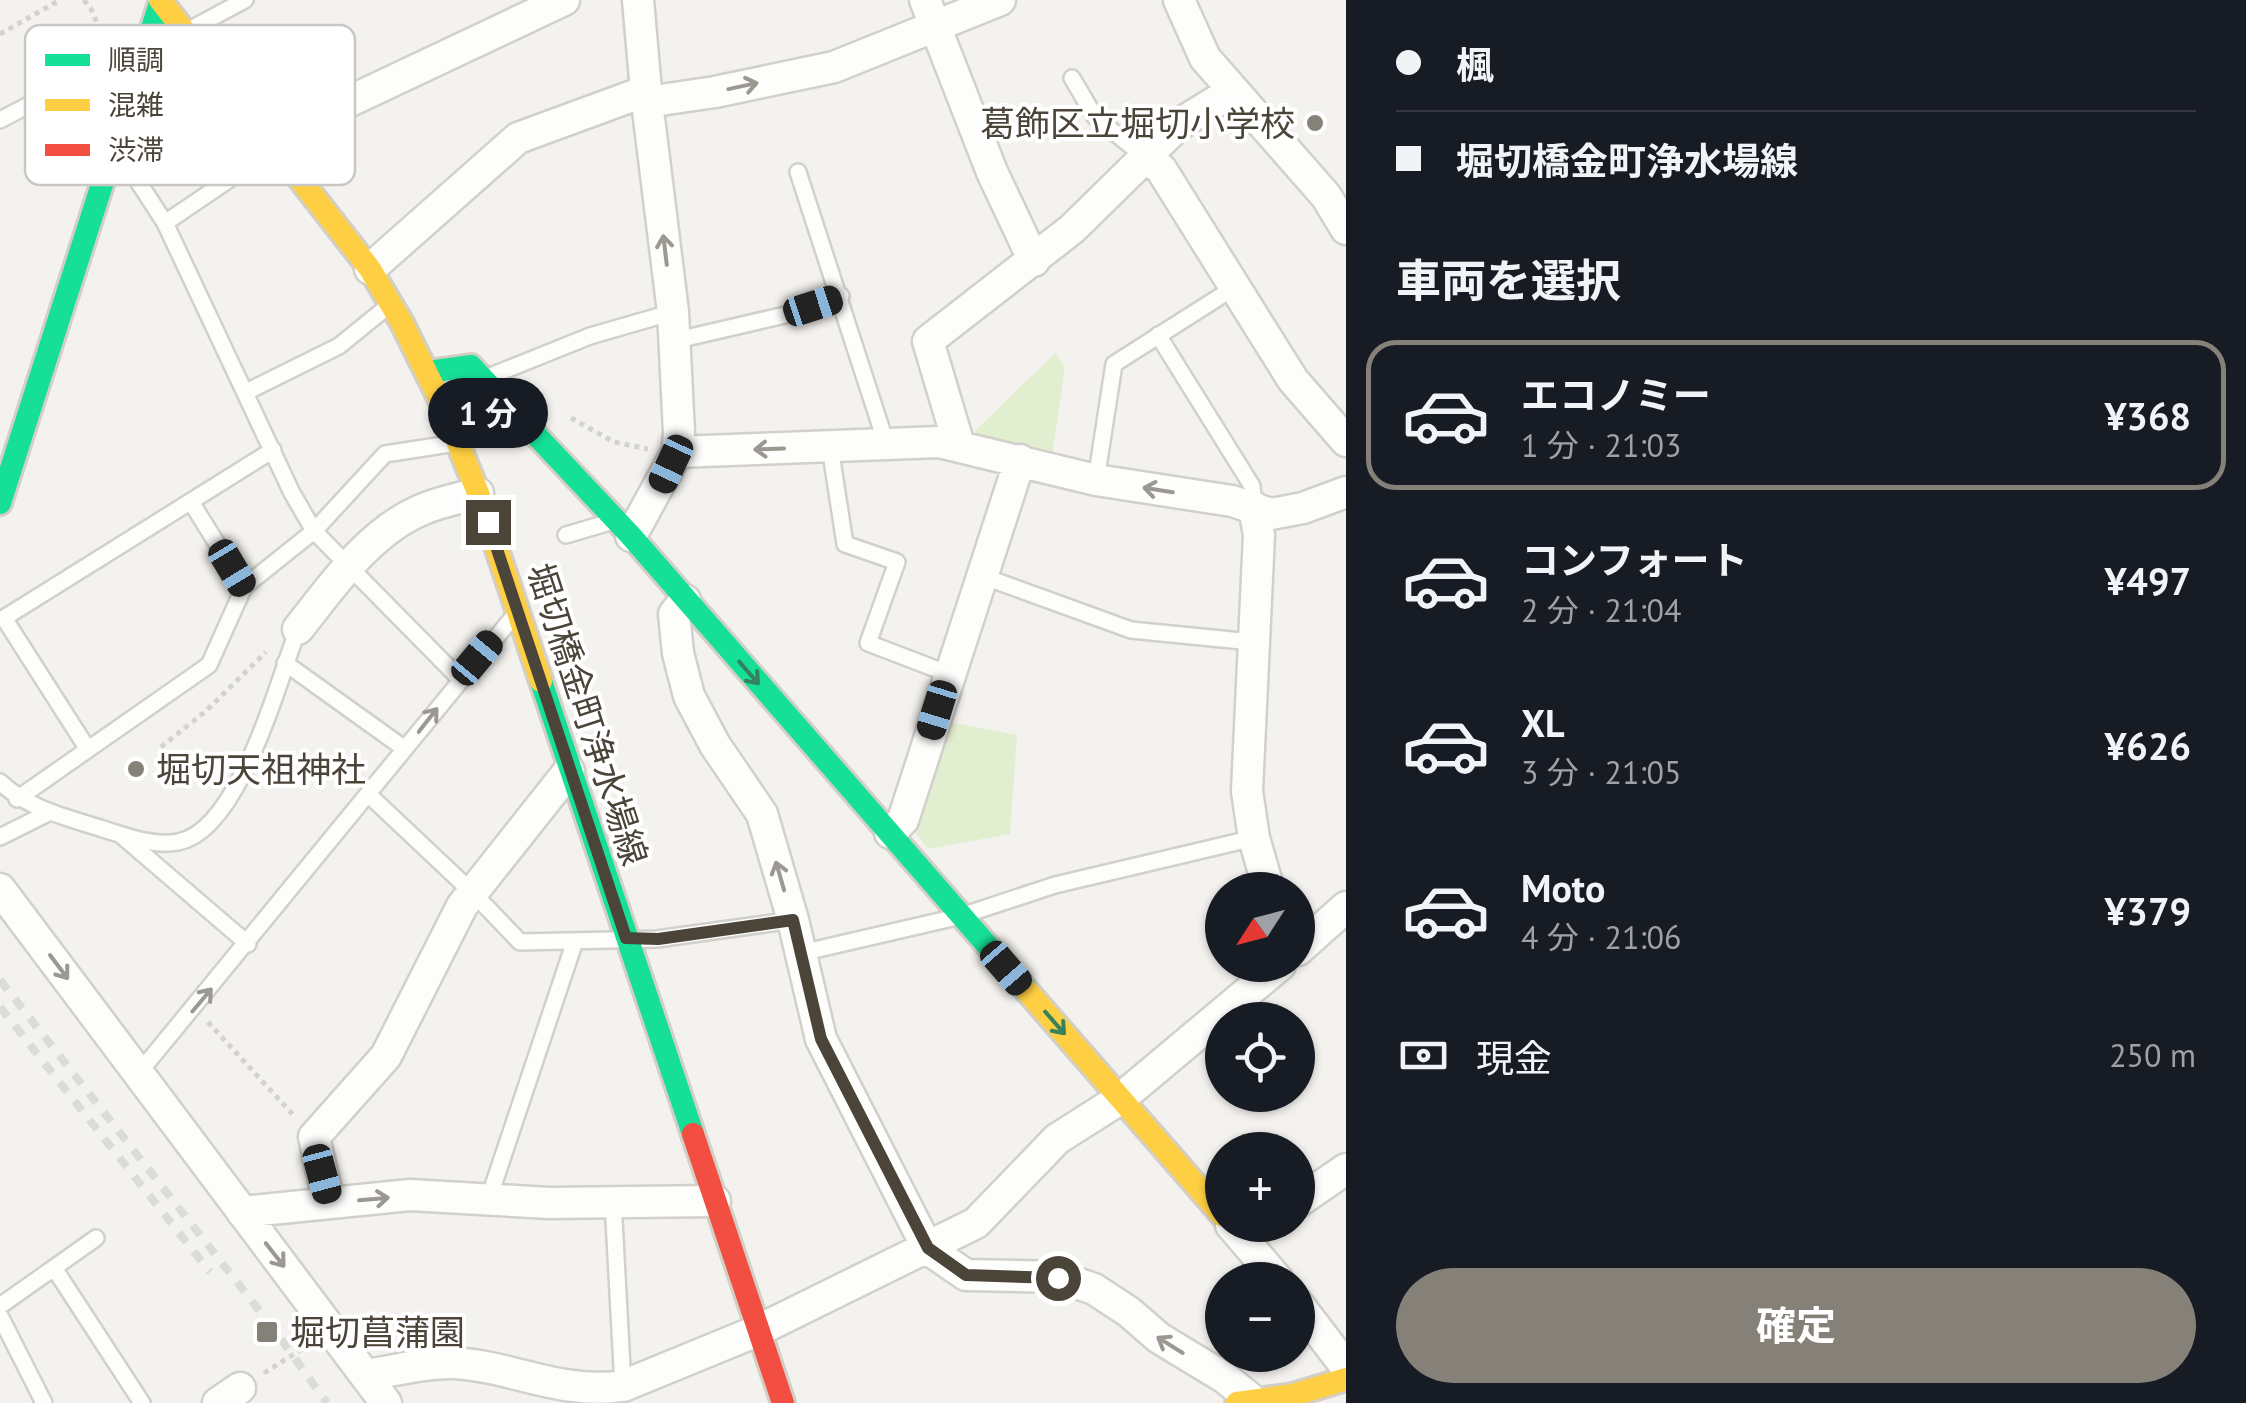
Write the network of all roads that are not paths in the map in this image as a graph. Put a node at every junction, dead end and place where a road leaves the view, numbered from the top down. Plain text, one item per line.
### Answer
1 (161, 0) edge
2 (245, 0) edge
3 (564, 0) edge
4 (638, 0) edge
5 (1000, 0) edge
6 (1179, 0) edge
7 (930, 14) edge
8 (154, 25) edge
9 (182, 25) edge
10 (198, 25) edge
11 (1072, 78) dead end
12 (1233, 90) junction
13 (646, 96) junction
14 (355, 99) edge
15 (25, 107) edge
16 (0, 120) edge
17 (1146, 158) junction
18 (798, 172) dead end
19 (104, 185) edge
20 (141, 185) edge
21 (221, 185) edge
22 (305, 185) edge
23 (166, 223) junction
24 (1346, 228) edge
25 (1034, 261) junction
26 (370, 269) junction
27 (1234, 287) junction
28 (841, 296) junction
29 (392, 303) junction
30 (673, 326) junction
31 (1158, 336) junction
32 (428, 372) junction
33 (485, 378) junction
34 (246, 392) junction
35 (1346, 441) edge
36 (458, 443) junction
37 (886, 443) junction
38 (960, 444) junction
39 (830, 447) junction
40 (273, 450) junction
41 (677, 452) junction
42 (1020, 460) junction
43 (1096, 480) junction
44 (1346, 492) edge
45 (478, 493) junction
46 (0, 502) edge
47 (191, 502) junction
48 (1254, 508) junction
49 (624, 528) junction
50 (314, 531) junction
51 (566, 536) dead end
52 (348, 566) junction
53 (984, 577) junction
54 (244, 587) junction
55 (685, 600) junction
56 (518, 612) junction
57 (2, 616) edge
58 (298, 629) joint
59 (1252, 642) junction
60 (285, 663) junction
61 (948, 674) junction
62 (460, 679) junction
63 (87, 748) junction
64 (404, 750) junction
65 (569, 771) junction
66 (0, 782) edge
67 (368, 795) junction
68 (17, 798) junction
69 (50, 812) junction
70 (890, 833) junction
71 (120, 835) junction
72 (0, 836) edge
73 (1254, 838) junction
74 (1264, 872) edge
75 (0, 889) edge
76 (474, 894) junction
77 (1346, 906) edge
78 (961, 916) junction
79 (793, 920) junction
80 (1315, 934) edge
81 (626, 938) junction
82 (575, 942) junction
83 (248, 944) junction
84 (801, 952) junction
85 (1260, 982) edge
86 (138, 1074) junction
87 (1120, 1099) junction
88 (1346, 1169) edge
89 (1315, 1190) edge
90 (1205, 1196) edge
91 (490, 1198) junction
92 (613, 1201) junction
93 (715, 1201) junction
94 (329, 1202) junction
95 (242, 1212) junction
96 (96, 1238) dead end
97 (928, 1248) junction
98 (54, 1268) junction
99 (0, 1306) edge
100 (0, 1316) edge
101 (1315, 1326) edge
102 (758, 1331) junction
103 (1346, 1367) edge
104 (367, 1375) junction
105 (1346, 1379) edge
106 (623, 1386) junction
107 (1244, 1401) edge
108 (44, 1403) edge
109 (142, 1403) edge
110 (386, 1403) edge
111 (782, 1403) edge

1 - 8 street
1 - 9 street, 堀切橋金町浄水場線
2 - 10 lane
3 - 14 street
4 - 13 street
5 - 7 street
6 - 12 street
13 -> 7 street
7 - 25 street
11 - 17 lane
12 - 17 street
12 - 24 street
13 - 26 street
30 -> 13 street
15 - 16 lane
17 - 25 street
17 - 27 street
18 - 28 lane
19 - 46 street
20 - 23 lane
21 - 23 lane
22 - 26 street, 堀切橋金町浄水場線
23 - 34 lane
25 - 38 street
26 - 29 street, 堀切橋金町浄水場線
27 - 31 lane
27 - 35 street
28 - 30 lane
28 - 37 lane
29 - 32 street, 堀切橋金町浄水場線
29 - 34 lane
30 - 33 lane
30 - 41 street
31 - 43 lane
31 - 48 lane
32 - 33 street
32 - 36 street, 堀切橋金町浄水場線
33 - 49 street
34 - 40 lane
36 - 45 street, 堀切橋金町浄水場線
36 - 50 lane
37 - 38 street
37 - 39 street
38 - 42 street
39 -> 41 street
39 - 61 lane
40 - 47 lane
40 - 50 lane
41 - 49 street
42 - 43 street
42 - 53 street
48 -> 43 street
44 - 48 street
45 - 52 street
45 - 56 street, 堀切橋金町浄水場線
47 - 54 lane
47 - 57 lane
48 - 59 street
49 - 51 lane
49 - 55 street
50 - 52 lane
50 - 54 lane
52 - 58 street
52 - 62 lane
53 - 59 lane
53 - 61 street
54 - 63 lane
55 -> 70 street
79 -> 55 street
56 - 62 lane
56 - 65 street, 堀切橋金町浄水場線
57 - 63 lane
58 - 60 lane
59 - 73 street
60 - 64 lane
60 - 71 lane
61 - 70 street
64 -> 62 lane
63 - 68 lane
64 - 67 lane
65 - 76 street
65 - 81 street, 堀切橋金町浄水場線
66 - 68 lane
67 - 76 lane
67 - 83 lane
68 - 69 lane
69 - 71 lane
69 - 72 lane
70 - 78 street
71 - 83 lane
73 - 74 street
73 - 78 lane
75 -> 86 street
76 - 82 lane
76 - 94 street
77 - 80 street
78 - 84 lane
78 -> 87 street
79 - 81 lane
79 - 84 street
81 - 82 lane
81 - 93 street, 堀切橋金町浄水場線
82 - 91 lane
86 -> 83 lane
84 - 97 street
85 - 87 street
86 - 95 street
87 - 90 street
87 - 97 street
88 - 89 street
91 - 92 street
94 -> 91 street
92 - 93 street
92 - 106 lane
93 - 102 street, 堀切橋金町浄水場線
94 - 95 street
95 -> 104 street
96 - 98 lane
97 - 102 street
107 -> 97 street
98 - 99 lane
98 - 109 lane
100 - 108 lane
101 - 103 street
102 - 106 street
102 - 111 street, 堀切橋金町浄水場線
104 - 106 street
104 - 110 street
105 - 107 street

